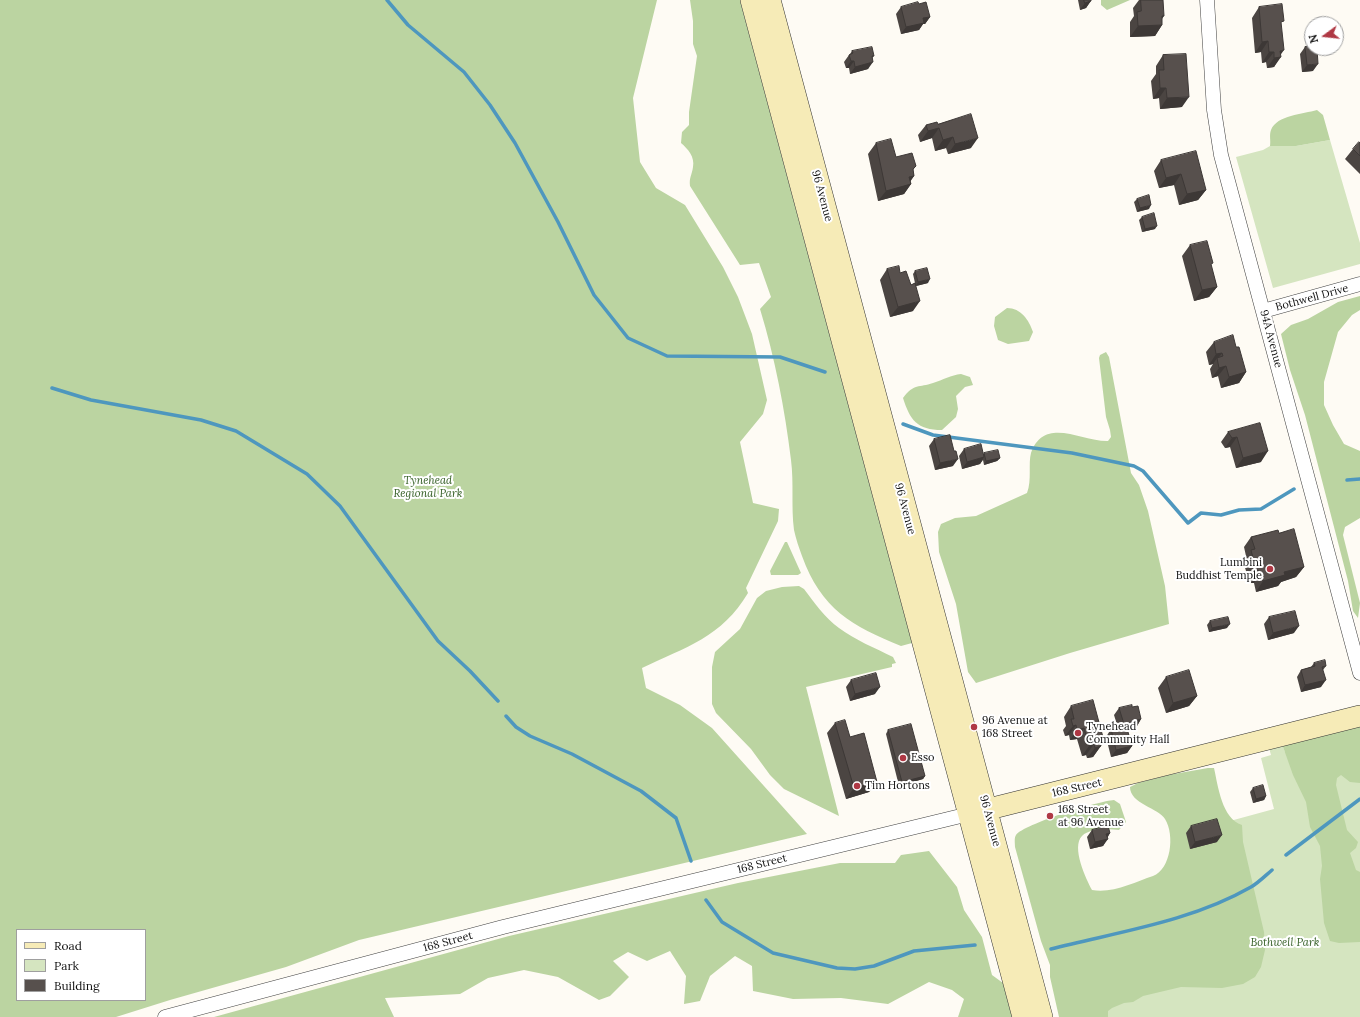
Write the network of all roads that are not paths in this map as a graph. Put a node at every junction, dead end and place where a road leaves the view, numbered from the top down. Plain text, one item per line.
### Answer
1 (751, 0) edge
2 (770, 0) edge
3 (1207, 0) edge
4 (1360, 284) edge
5 (1263, 311) junction
6 (1360, 673) edge
7 (1360, 716) edge
8 (978, 812) junction
9 (165, 1017) edge
10 (1023, 1017) edge
11 (1042, 1017) edge

1 - 8 main road, 96 Avenue
2 - 8 main road, 96 Avenue
3 - 5 street, 94A Avenue
4 - 5 street, Bothwell Drive
5 - 6 street, 94A Avenue
7 - 8 main road, 168 Street
8 - 9 street, 168 Street
8 - 10 main road, 96 Avenue
8 - 11 main road, 96 Avenue

